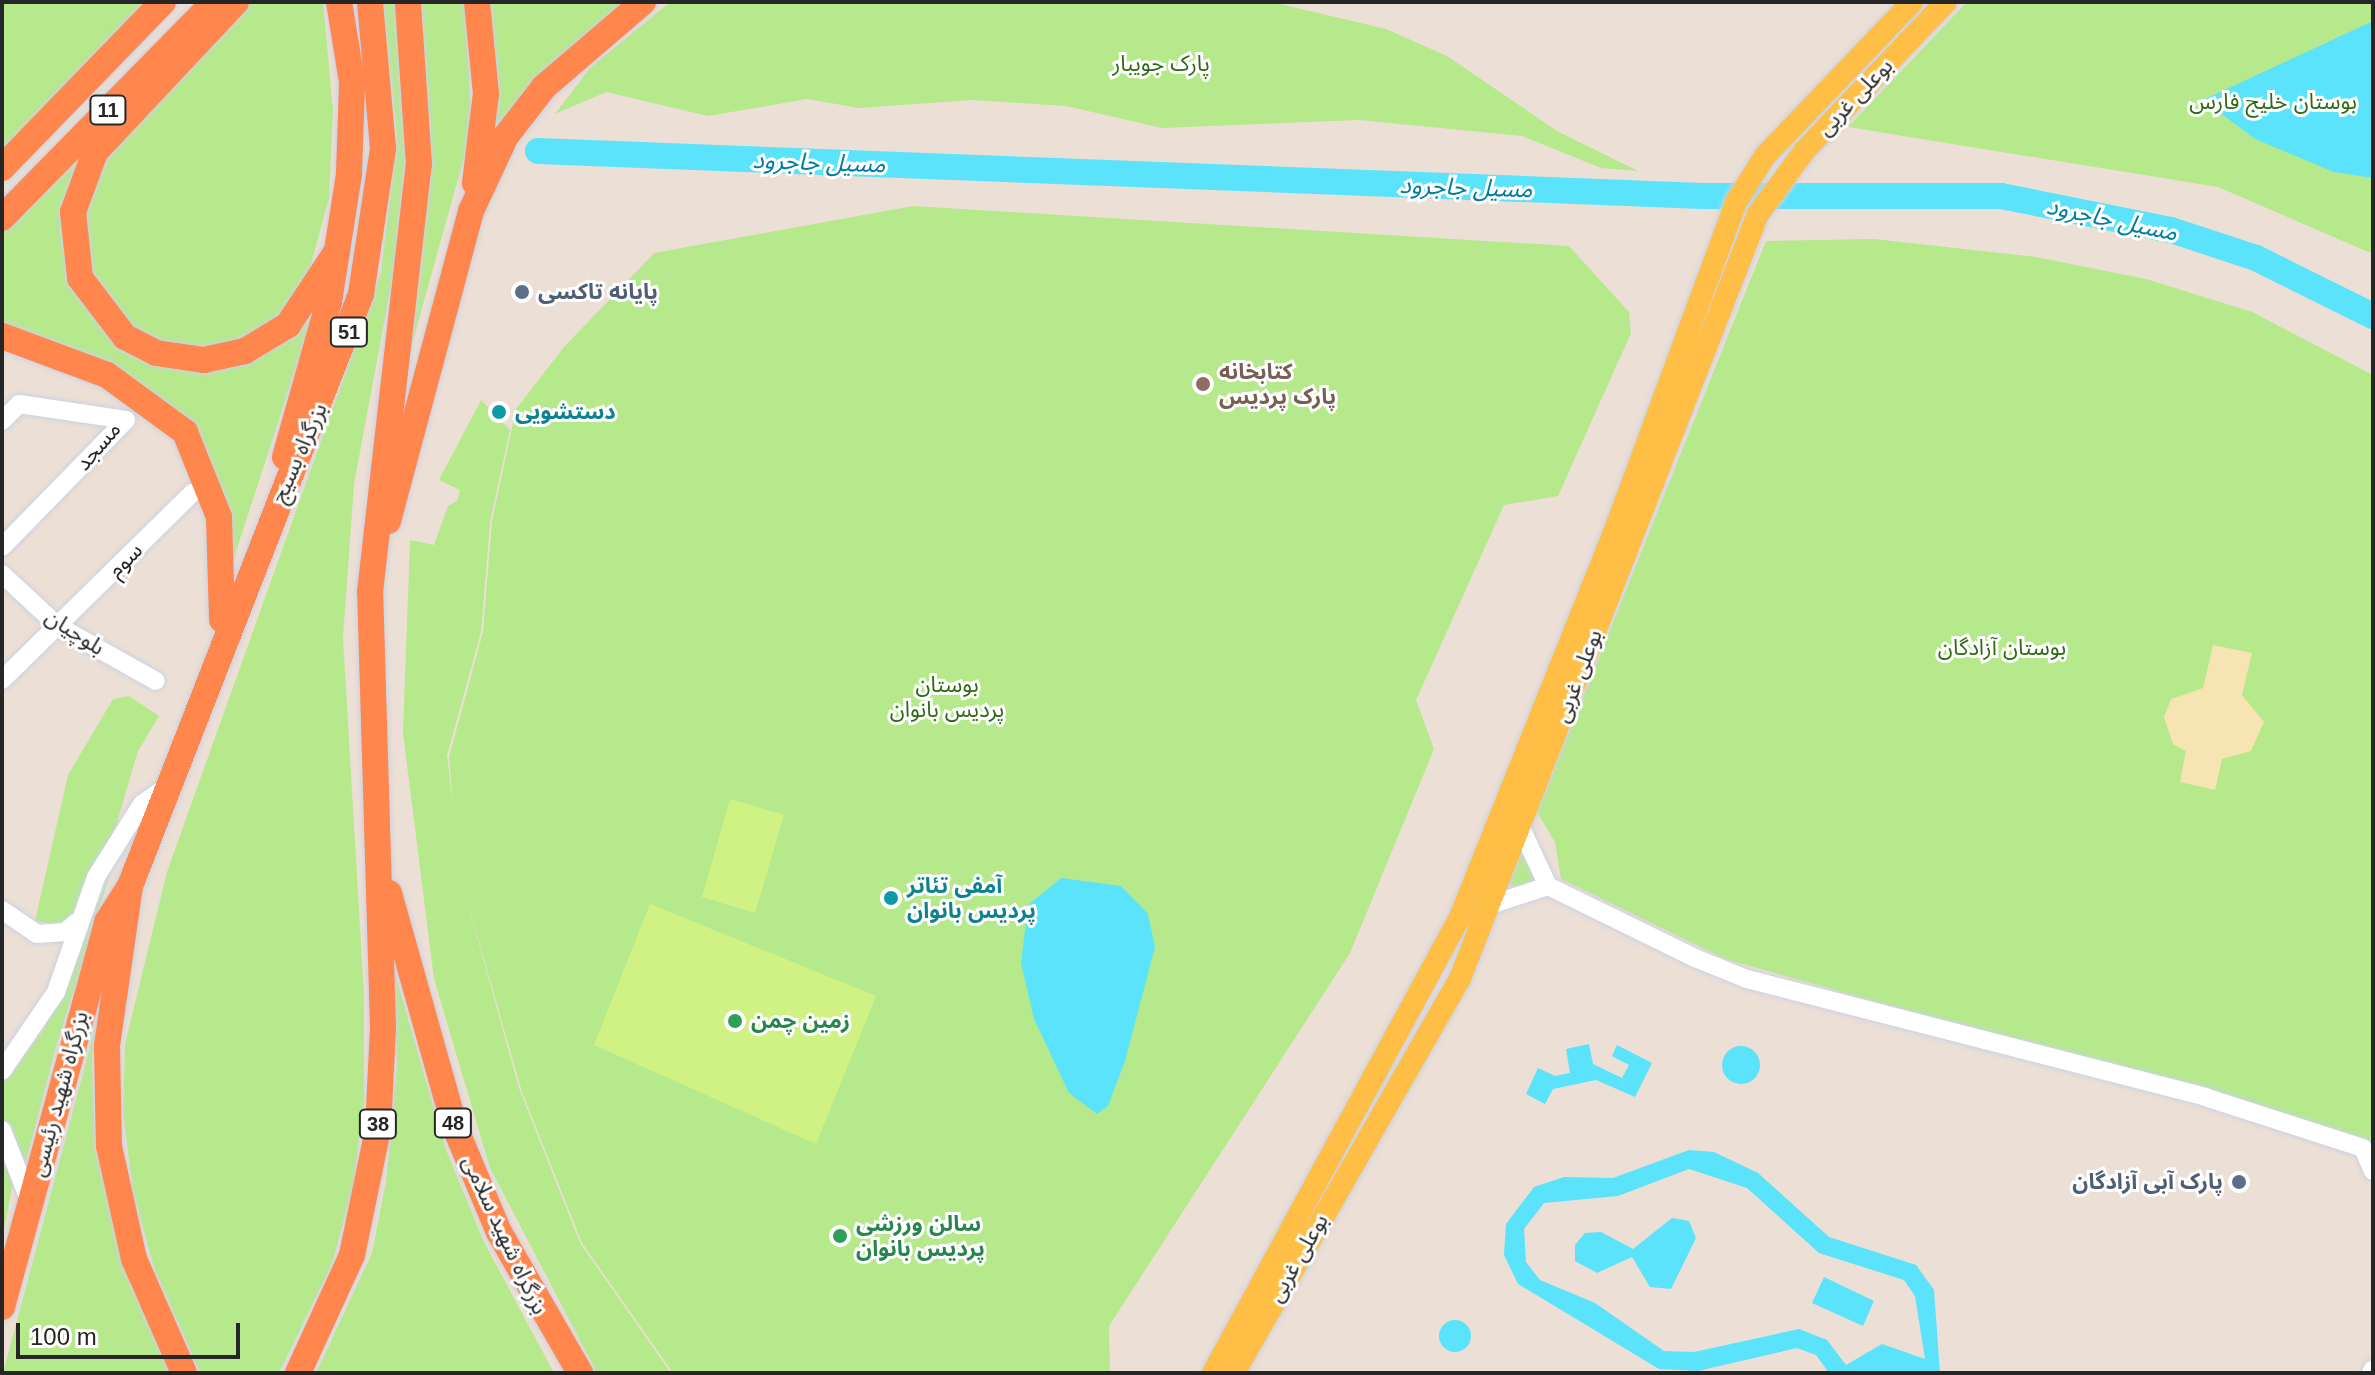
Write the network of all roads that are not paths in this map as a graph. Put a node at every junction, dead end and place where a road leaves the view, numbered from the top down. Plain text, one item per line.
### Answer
1 (163, 2) edge
2 (214, 2) edge
3 (236, 2) edge
4 (339, 2) edge
5 (370, 2) edge
6 (408, 2) edge
7 (477, 2) edge
8 (643, 2) edge
9 (1912, 2) edge
10 (1946, 2) edge
11 (2, 168) edge
12 (471, 211) junction
13 (2, 218) edge
14 (337, 251) junction
15 (2, 336) edge
16 (2, 421) edge
17 (192, 493) dead end
18 (260, 539) junction
19 (2, 547) edge
20 (2, 574) edge
21 (370, 592) junction
22 (58, 626) junction
23 (222, 641) junction
24 (2, 680) edge
25 (156, 681) dead end
26 (165, 788) junction
27 (1520, 826) junction
28 (379, 859) junction
29 (130, 886) junction
30 (1548, 886) junction
31 (1490, 905) junction
32 (2, 910) edge
33 (77, 922) junction
34 (2, 1071) edge
35 (2, 1130) edge
36 (2373, 1171) edge
37 (29, 1204) junction
38 (2, 1307) edge
39 (579, 1371) edge
40 (184, 1373) edge
41 (298, 1373) edge
42 (1213, 1373) edge
43 (1234, 1373) edge

1 - 11 highway, 11
2 - 13 highway, 11
3 - 14 highway
4 - 14 highway
5 - 18 highway, بزرگراه بسیج / 51
6 - 21 highway, 51
7 - 12 highway
8 - 12 highway
9 - 42 main road, بوعلی غربی
10 - 27 main road, بوعلی غربی
12 - 21 highway
14 - 18 highway
15 - 23 highway
16 - 19 street, مسجد
17 - 22 street, سوم
18 - 23 highway, بزرگراه بسیج / 51
20 - 22 street, بلوچیان
21 - 28 highway, 51
22 - 24 street, سوم
22 - 25 street, بلوچیان
23 - 26 highway, بزرگراه بسیج / 51
26 - 29 highway, بزرگراه بسیج / 51
26 - 33 street
27 - 30 street
27 - 31 main road, بوعلی غربی
28 - 39 highway, بزرگراه شهید سلامی / 48
28 - 41 highway, 38
29 - 37 highway, بزرگراه شهید رئیسی
29 - 40 highway
30 - 31 street
30 - 36 street
31 - 43 main road, بوعلی غربی
32 - 33 street
33 - 34 street
35 - 37 street
37 - 38 highway, بزرگراه شهید رئیسی

